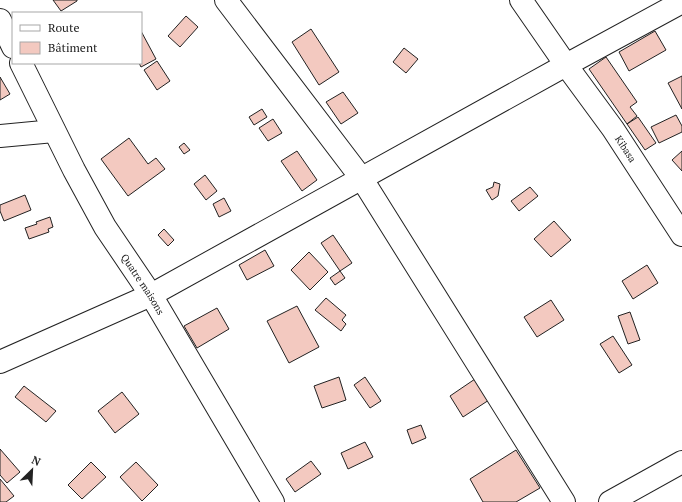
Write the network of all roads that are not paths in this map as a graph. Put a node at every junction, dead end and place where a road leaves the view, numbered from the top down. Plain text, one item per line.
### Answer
1 (226, 0) edge
2 (521, 0) edge
3 (682, 2) edge
4 (0, 20) edge
5 (12, 45) edge
6 (21, 64) edge
7 (566, 65) junction
8 (54, 131) junction
9 (0, 136) edge
10 (362, 179) junction
11 (682, 235) edge
12 (151, 295) junction
13 (0, 362) edge
14 (682, 462) edge
15 (273, 502) edge
16 (564, 502) edge
17 (610, 502) edge

1 - 10 street
2 - 7 street, Kibasa
3 - 7 street
4 - 5 street
6 - 8 street, Quatre maisons
7 - 10 street
7 - 11 street, Kibasa
8 - 9 street
8 - 12 street, Quatre maisons
10 - 12 street
10 - 16 street
12 - 13 street
12 - 15 street, Quatre maisons
14 - 17 street

